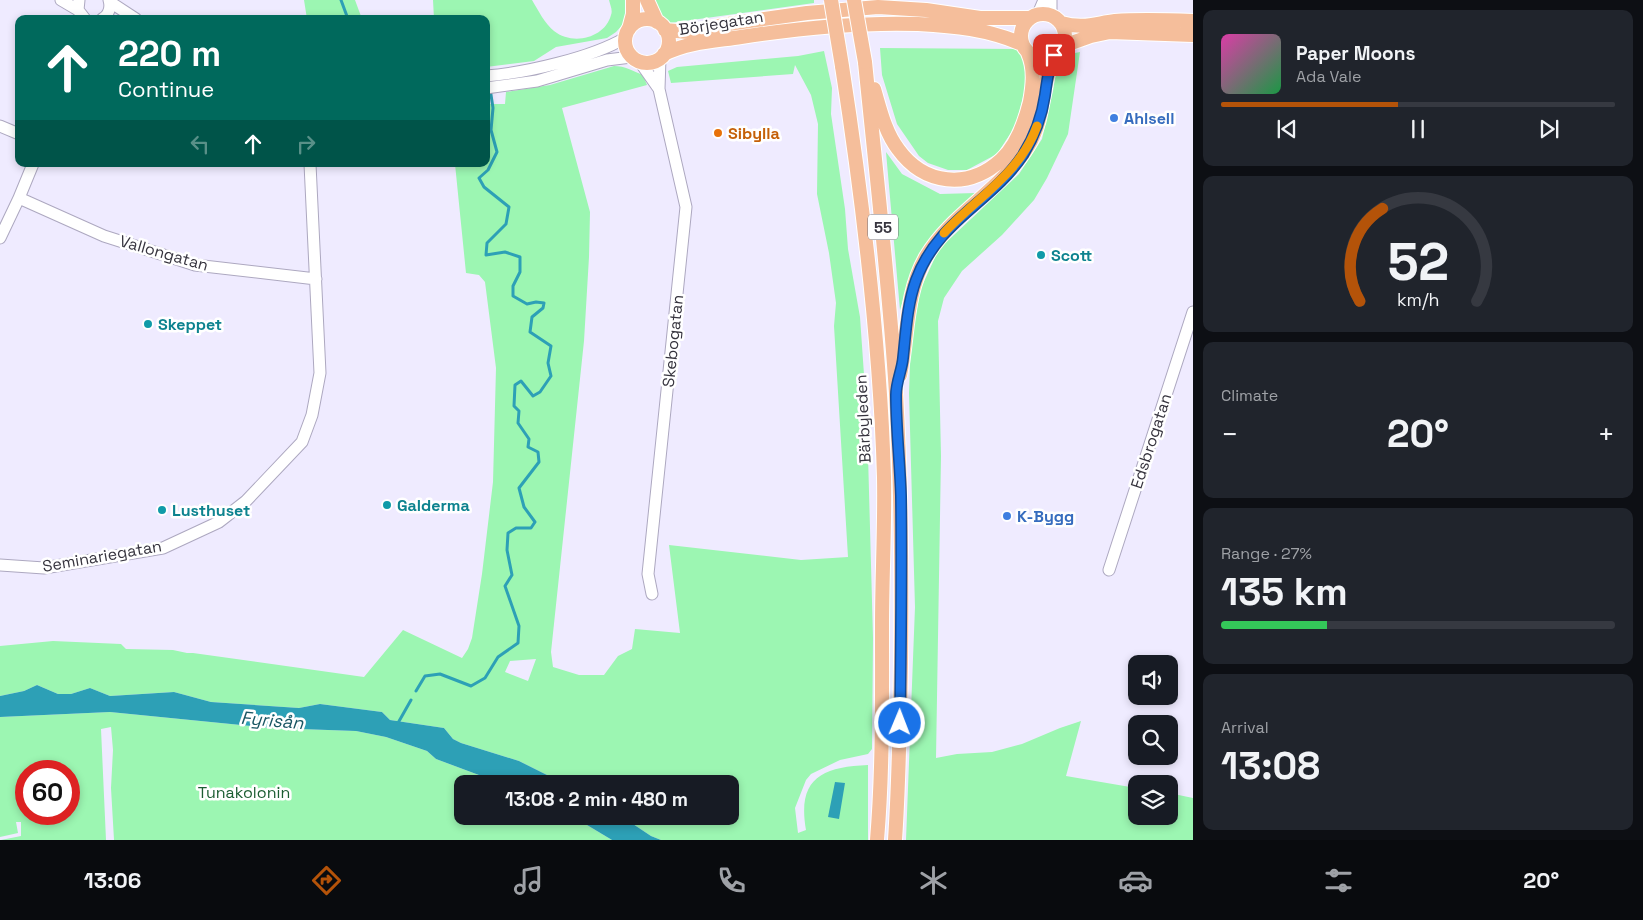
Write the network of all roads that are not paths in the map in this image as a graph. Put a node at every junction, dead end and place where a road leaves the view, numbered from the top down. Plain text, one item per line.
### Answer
1 (61, 0) edge
2 (633, 0) edge
3 (647, 0) edge
4 (831, 0) edge
5 (854, 0) edge
6 (1044, 0) edge
7 (1051, 0) edge
8 (109, 1) edge
9 (81, 12) edge
10 (109, 15) edge
11 (130, 15) edge
12 (1045, 18) junction
13 (1193, 21) edge
14 (661, 26) junction
15 (627, 33) junction
16 (1193, 35) edge
17 (1025, 48) junction
18 (1059, 50) junction
19 (662, 56) junction
20 (635, 59) junction
21 (865, 62) junction
22 (490, 77) edge
23 (502, 81) junction
24 (490, 86) edge
25 (659, 89) junction
26 (0, 126) edge
27 (15, 132) edge
28 (31, 167) edge
29 (310, 167) edge
30 (19, 198) junction
31 (0, 238) edge
32 (316, 279) junction
33 (1193, 312) edge
34 (896, 392) junction
35 (0, 566) edge
36 (1109, 570) dead end
37 (652, 594) dead end
38 (877, 840) edge
39 (895, 840) edge

1 - 9 street
2 - 15 main road
3 - 14 main road
4 - 38 main road, Bärbyleden / 55, bridge
5 - 21 main road, Bärbyleden / 55, bridge
6 - 12 street
7 - 12 street
8 - 10 street
8 - 11 street
12 - 13 main road, Börjegatan
12 - 14 main road, Börjegatan
12 - 17 main road
12 - 18 main road
14 - 15 main road
14 - 19 main road
15 - 20 main road
15 - 23 street
16 - 18 main road
17 - 18 main road
17 - 19 main road, Börjegatan
17 - 21 main road
18 - 34 main road
19 - 20 main road
19 - 25 street, Skebogatan
20 - 23 street
20 - 25 street, Skebogatan
21 - 34 main road, Bärbyleden / 55
22 - 23 street
23 - 24 street
25 - 37 street, Skebogatan
26 - 27 street
28 - 30 street
29 - 32 street, Seminariegatan
30 - 31 street
30 - 32 street, Vallongatan
32 - 35 street, Seminariegatan
33 - 36 street, Edsbrogatan
34 - 39 main road, Bärbyleden / 55

